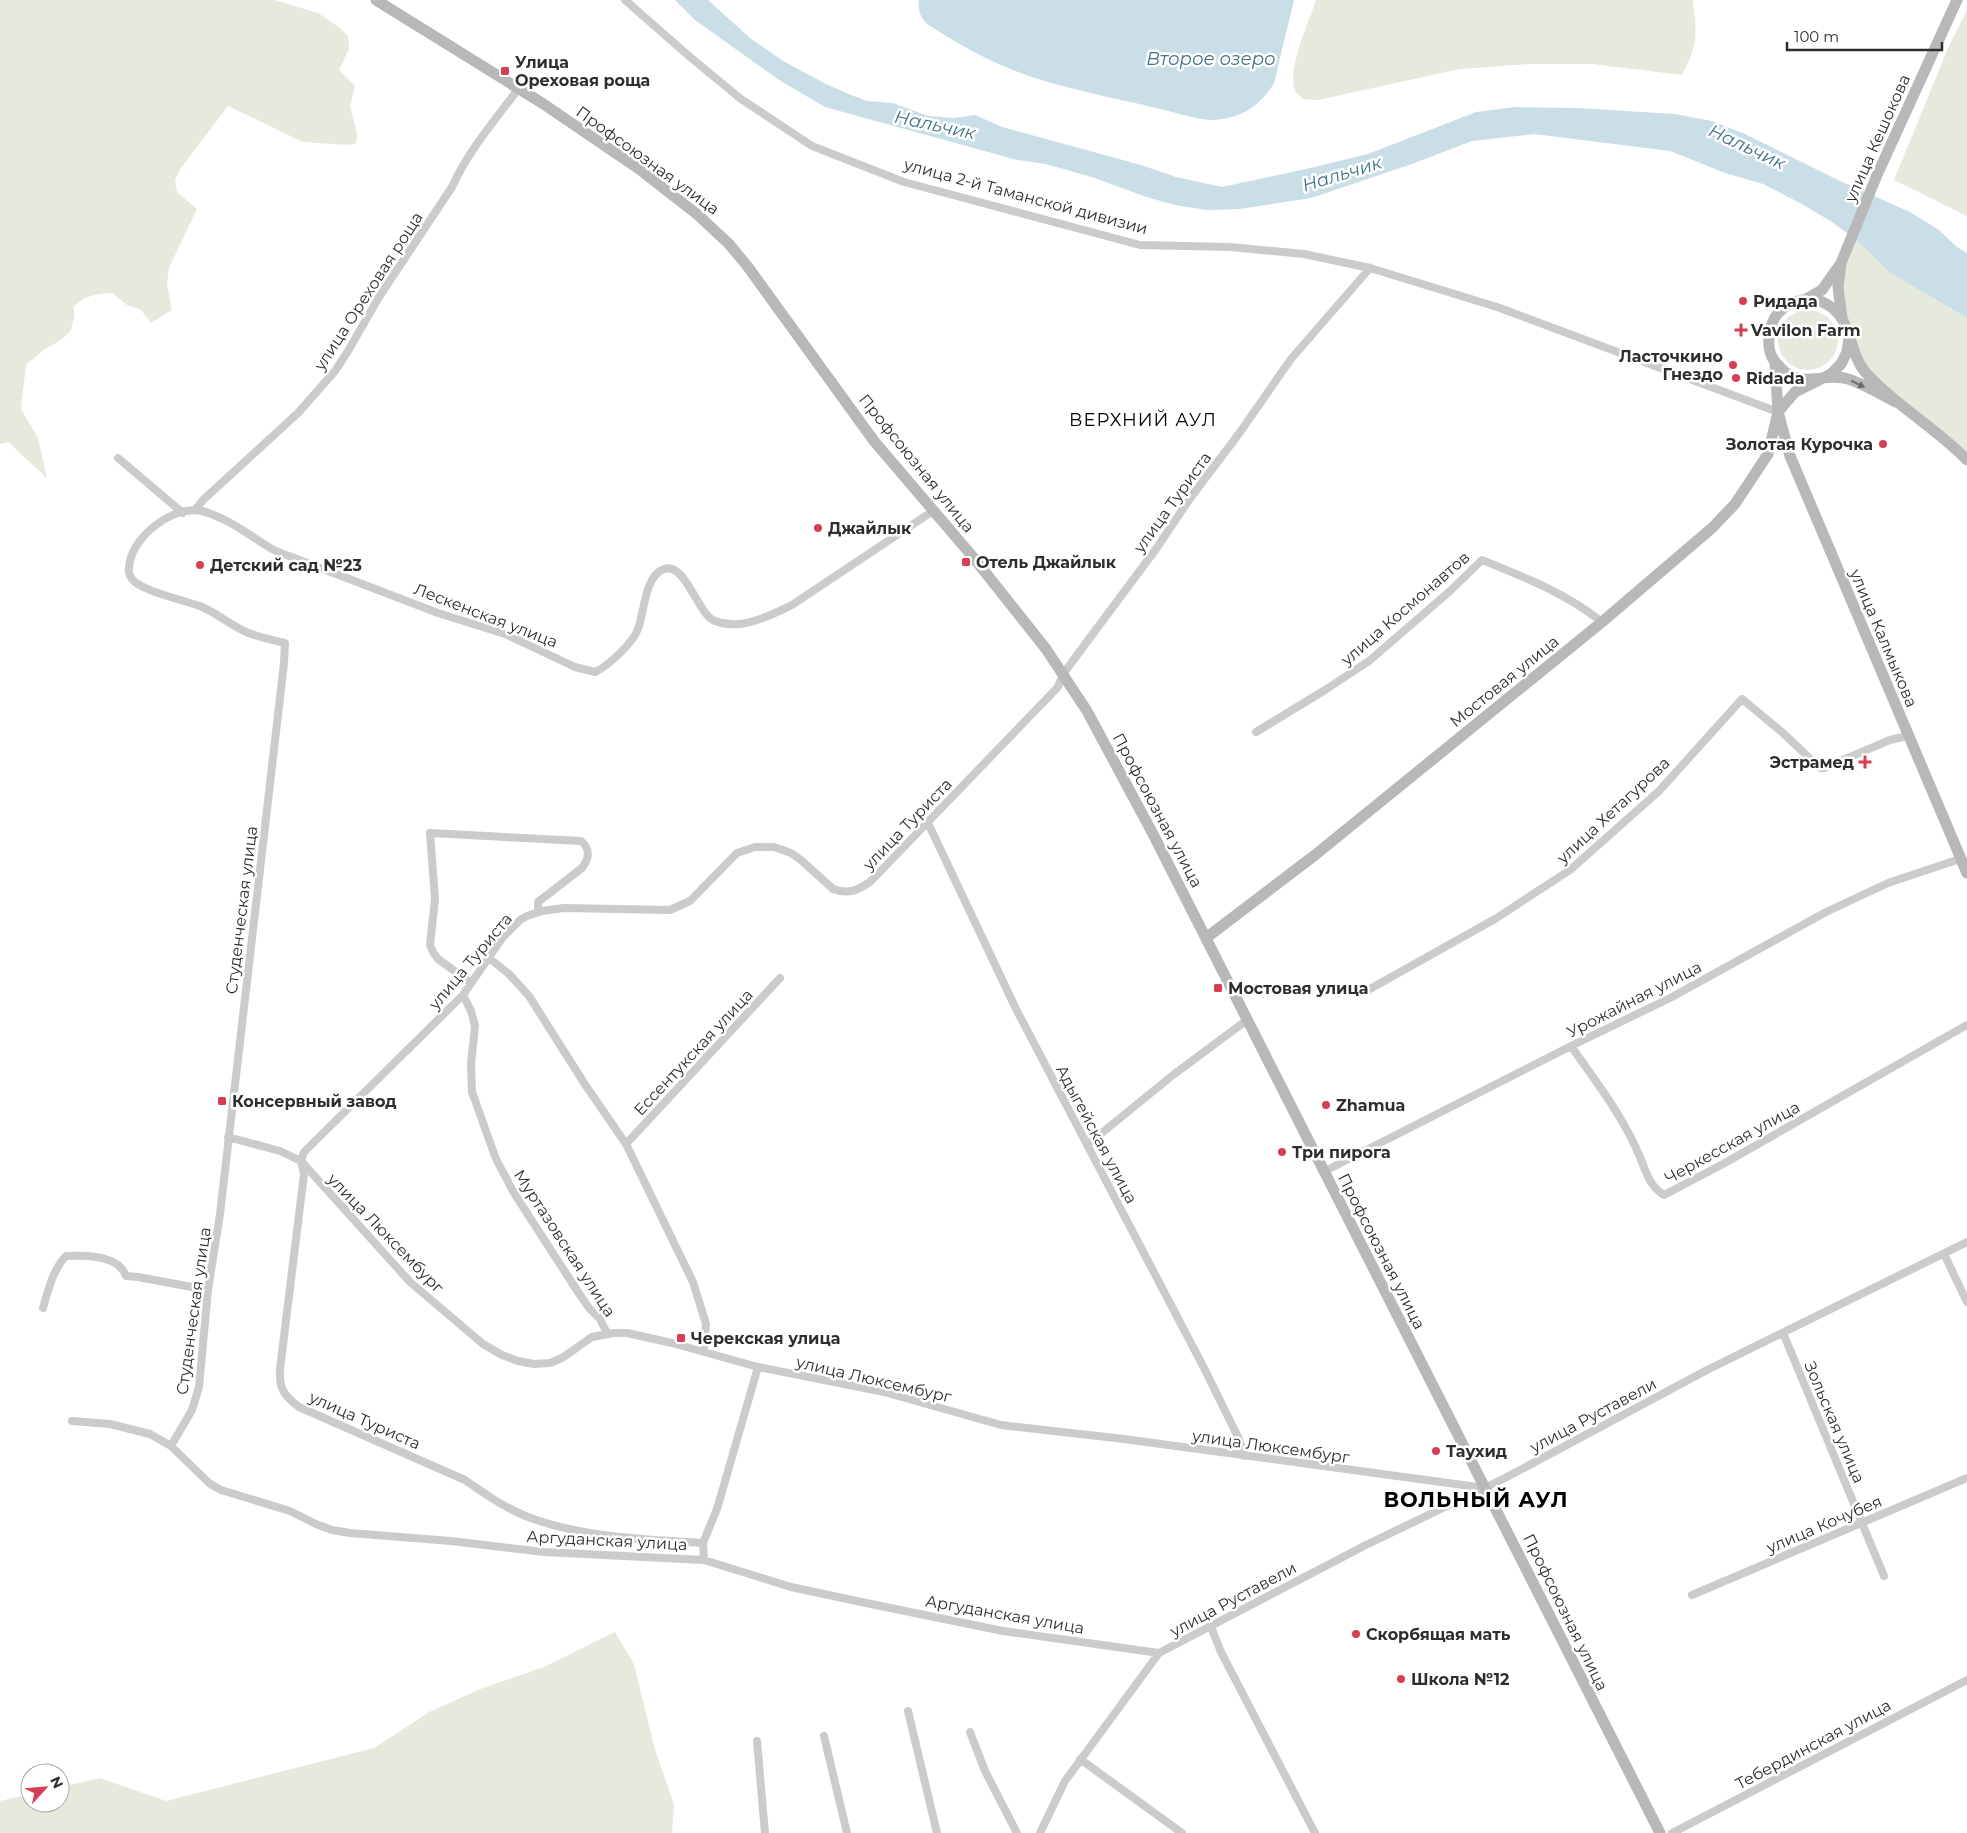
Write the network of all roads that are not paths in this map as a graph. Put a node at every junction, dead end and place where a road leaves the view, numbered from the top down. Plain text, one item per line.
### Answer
1 (376, 0) edge
2 (625, 0) edge
3 (1957, 0) edge
4 (519, 88) junction
5 (1843, 258) junction
6 (1370, 268) junction
7 (1806, 300) junction
8 (1842, 318) junction
9 (1849, 338) junction
10 (1775, 362) junction
11 (1818, 379) junction
12 (1896, 402) junction
13 (1778, 412) junction
14 (118, 458) dead end
15 (1967, 460) edge
16 (195, 510) junction
17 (933, 511) junction
18 (183, 513) junction
19 (1602, 622) junction
20 (1063, 674) junction
21 (1256, 732) dead end
22 (1907, 736) junction
23 (928, 823) junction
24 (1960, 859) junction
25 (1967, 873) edge
26 (538, 912) junction
27 (1206, 938) junction
28 (490, 958) junction
29 (780, 978) dead end
30 (471, 983) junction
31 (1368, 990) dead end
32 (463, 995) junction
33 (1247, 1020) junction
34 (1967, 1025) edge
35 (1571, 1046) junction
36 (228, 1137) junction
37 (626, 1144) junction
38 (1088, 1145) junction
39 (301, 1161) junction
40 (1324, 1172) junction
41 (1967, 1242) edge
42 (1944, 1254) junction
43 (208, 1290) junction
44 (1967, 1302) edge
45 (43, 1308) dead end
46 (607, 1333) junction
47 (1783, 1333) junction
48 (704, 1352) junction
49 (758, 1366) junction
50 (72, 1421) dead end
51 (171, 1446) junction
52 (1245, 1456) junction
53 (1967, 1478) edge
54 (1486, 1488) junction
55 (1862, 1524) junction
56 (703, 1543) junction
57 (704, 1560) junction
58 (1884, 1576) dead end
59 (1692, 1595) dead end
60 (1211, 1627) junction
61 (1159, 1653) junction
62 (1967, 1680) edge
63 (908, 1711) dead end
64 (970, 1732) dead end
65 (824, 1736) dead end
66 (757, 1741) dead end
67 (1080, 1759) junction
68 (764, 1833) edge
69 (847, 1833) edge
70 (937, 1833) edge
71 (1017, 1833) edge
72 (1040, 1833) edge
73 (1182, 1833) edge
74 (1315, 1833) edge
75 (1660, 1833) edge
76 (1672, 1833) edge

1 - 4 street, Профсоюзная улица
2 - 6 street, улица 2-й Таманской дивизии
3 - 5 street, улица Кешокова
4 - 16 street, улица Ореховая роща
4 - 17 street, Профсоюзная улица
5 - 7 street
5 - 8 street
6 - 13 street, улица 2-й Таманской дивизии
6 - 20 street, улица Туриста
7 - 8 street
7 - 10 street
8 - 9 street
9 - 11 street
9 - 12 street
10 - 11 street
10 - 13 street
11 -> 12 street
11 - 13 street
12 - 15 street
13 - 19 street, Мостовая улица
13 - 22 street, улица Калмыкова
14 - 18 street
16 - 17 street, Лескенская улица
16 - 18 street, Студенческая улица
17 - 20 street, Профсоюзная улица
18 - 36 street, Студенческая улица
19 - 21 street, улица Космонавтов
19 - 27 street, Мостовая улица
20 - 23 street, улица Туриста
20 - 27 street, Профсоюзная улица
22 - 24 street, улица Калмыкова
22 - 31 street, улица Хетагурова
23 - 26 street, улица Туриста
23 - 38 street, Адыгейская улица
24 - 25 street, улица Калмыкова
24 - 35 street, Урожайная улица
26 - 28 street, улица Туриста
26 - 30 street
27 - 33 street, Профсоюзная улица
28 - 30 street, улица Туриста
28 - 37 street
29 - 37 street, Ессентукская улица
30 - 32 street, улица Туриста
32 - 39 street, улица Туриста
32 - 46 street, Муртазовская улица
33 - 38 street
33 - 40 street, Профсоюзная улица
34 - 35 street, Черкесская улица
35 - 40 street, Урожайная улица
36 - 39 street, улица Люксембург
36 - 43 street, Студенческая улица
37 - 48 street
38 - 52 street, Адыгейская улица
39 - 46 street, улица Люксембург
39 - 56 street, улица Туриста
40 - 54 street, Профсоюзная улица
41 - 42 street, улица Руставели
42 - 44 street
42 - 47 street, улица Руставели
43 - 45 street
43 - 51 street, Студенческая улица
46 - 48 street, улица Люксембург
47 - 54 street, улица Руставели
47 - 55 street, Зольская улица
48 - 49 street, улица Люксембург
49 - 52 street, улица Люксембург
49 - 56 street
50 - 51 street, Аргуданская улица
51 - 57 street, Аргуданская улица
52 - 54 street, улица Люксембург
53 - 55 street, улица Кочубея
54 - 60 street, улица Руставели
54 - 75 street, Профсоюзная улица
55 - 58 street, Зольская улица
55 - 59 street, улица Кочубея
56 - 57 street
57 - 61 street, Аргуданская улица
60 - 61 street, улица Руставели
60 - 74 street
61 - 67 street, улица Руставели
62 - 76 street, Тебердинская улица
63 - 70 street
64 - 71 street
65 - 69 street
66 - 68 street
67 - 72 street, улица Руставели
67 - 73 street

